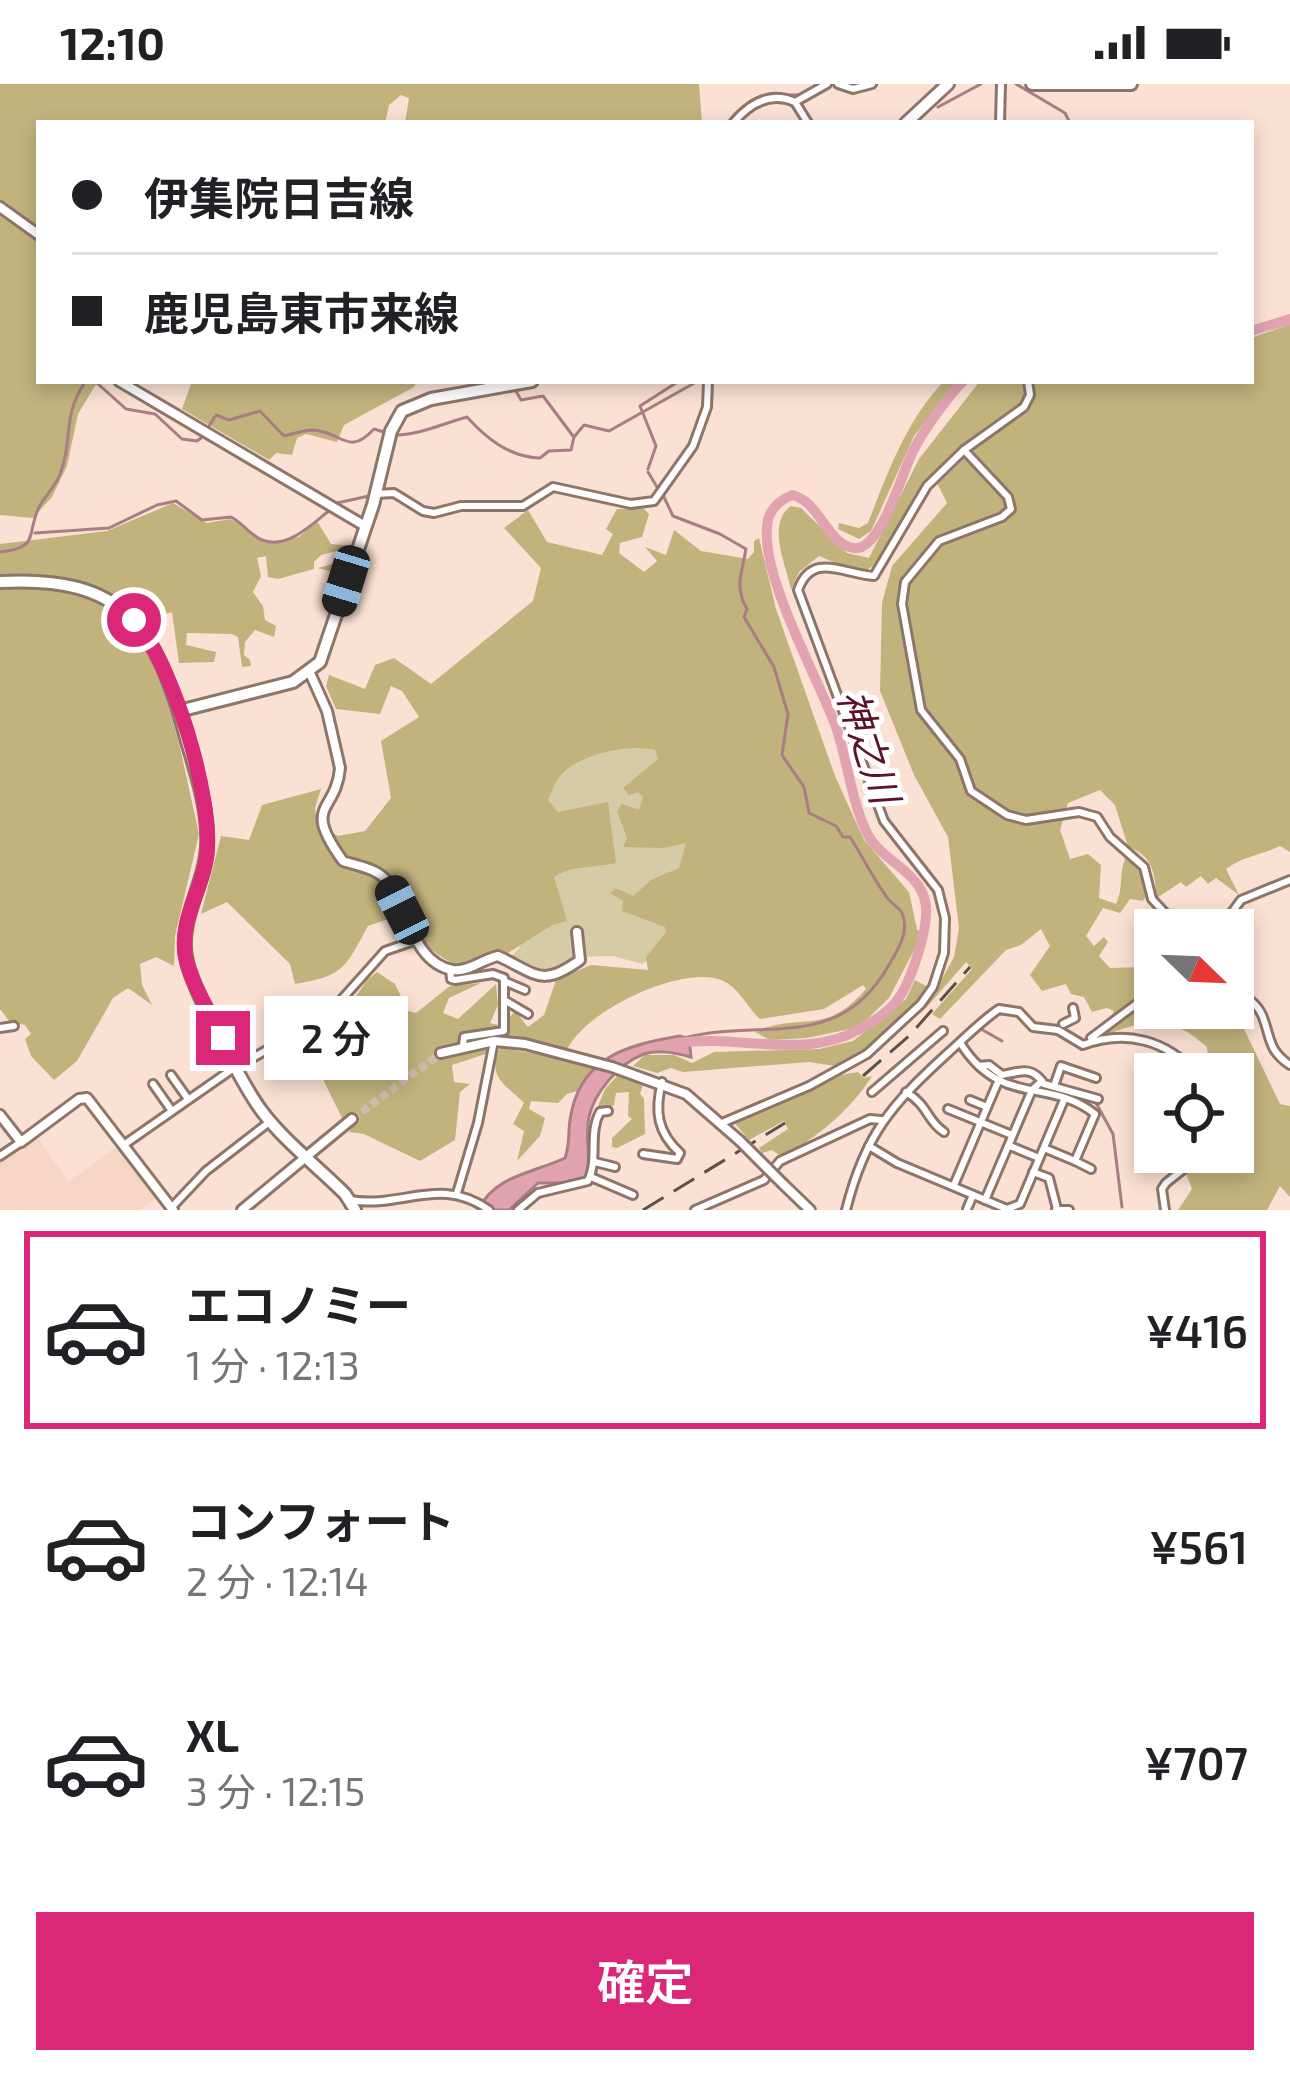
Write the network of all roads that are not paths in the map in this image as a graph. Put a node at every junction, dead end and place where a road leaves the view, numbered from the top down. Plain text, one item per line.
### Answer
1 (827, 84) edge
2 (838, 84) edge
3 (872, 84) edge
4 (1001, 84) edge
5 (1032, 84) edge
6 (1131, 84) edge
7 (940, 86) edge
8 (795, 102) junction
9 (736, 120) edge
10 (806, 120) edge
11 (909, 120) edge
12 (1000, 120) edge
13 (0, 207) edge
14 (36, 233) edge
15 (124, 384) edge
16 (515, 384) edge
17 (708, 384) edge
18 (1028, 384) edge
19 (964, 450) junction
20 (376, 494) junction
21 (364, 526) junction
22 (0, 582) edge
23 (310, 673) junction
24 (179, 711) junction
25 (1290, 880) edge
26 (1161, 909) edge
27 (1234, 909) edge
28 (577, 932) dead end
29 (417, 940) junction
30 (450, 969) junction
31 (504, 981) junction
32 (525, 990) dead end
33 (504, 1000) junction
34 (1134, 1005) edge
35 (1254, 1006) edge
36 (1073, 1008) dead end
37 (1059, 1013) dead end
38 (528, 1014) dead end
39 (14, 1026) dead end
40 (1062, 1027) junction
41 (0, 1028) edge
42 (943, 1031) dead end
43 (298, 1035) junction
44 (494, 1041) junction
45 (960, 1043) junction
46 (463, 1045) junction
47 (1083, 1045) junction
48 (441, 1053) tunnel mouth
49 (1165, 1053) edge
50 (1290, 1065) edge
51 (980, 1066) junction
52 (238, 1067) junction
53 (906, 1067) junction
54 (304, 1071) dead end
55 (171, 1075) dead end
56 (1096, 1078) dead end
57 (918, 1080) junction
58 (658, 1081) junction
59 (153, 1084) dead end
60 (998, 1084) junction
61 (1037, 1084) junction
62 (1054, 1086) junction
63 (872, 1092) dead end
64 (906, 1093) junction
65 (1098, 1099) dead end
66 (188, 1100) junction
67 (970, 1100) dead end
68 (1064, 1100) junction
69 (987, 1107) junction
70 (948, 1109) dead end
71 (172, 1111) junction
72 (608, 1111) dead end
73 (0, 1115) edge
74 (352, 1119) tunnel mouth
75 (271, 1120) junction
76 (881, 1120) junction
77 (722, 1123) junction
78 (981, 1123) junction
79 (944, 1132) dead end
80 (1012, 1135) junction
81 (21, 1142) junction
82 (125, 1144) junction
83 (1008, 1145) junction
84 (869, 1147) junction
85 (1044, 1148) junction
86 (643, 1154) dead end
87 (0, 1156) edge
88 (307, 1156) junction
89 (1040, 1158) junction
90 (1075, 1161) junction
91 (595, 1162) junction
92 (615, 1167) dead end
93 (1091, 1169) dead end
94 (1034, 1172) junction
95 (1177, 1173) edge
96 (591, 1177) junction
97 (954, 1186) junction
98 (457, 1193) junction
99 (974, 1195) junction
100 (633, 1196) dead end
101 (985, 1200) junction
102 (352, 1205) edge
103 (172, 1209) edge
104 (967, 1209) edge
105 (1056, 1209) edge
106 (242, 1210) edge
107 (488, 1210) edge
108 (518, 1210) edge
109 (695, 1210) edge
110 (810, 1210) edge
111 (846, 1210) edge
112 (1069, 1210) edge
113 (1165, 1210) edge

1 - 8 street
2 - 3 street
4 - 12 street
5 - 6 main road
7 - 11 main road
8 - 9 street
8 - 10 street
13 - 14 street
15 - 21 street
16 - 20 main road
17 - 20 street
18 - 19 street
19 - 26 street
19 - 77 street
20 - 21 main road
21 - 23 main road
22 - 24 main road
23 - 24 main road
23 - 29 street
24 - 52 main road
25 - 27 street
28 - 30 street
29 - 30 street
29 - 43 street
30 - 31 street
31 - 32 street
31 - 33 street
33 - 38 street
33 - 46 street
34 - 47 street
35 - 50 street
36 - 40 street
37 - 40 street
39 - 41 street
40 - 45 street
40 - 47 street
42 - 53 street
43 - 52 street
43 - 54 street
44 - 46 street
44 - 58 street
44 - 98 street
45 - 51 street
45 - 57 street
46 - 48 street
47 - 49 street
51 - 60 street
51 - 61 street
52 - 66 street
52 - 75 main road
53 - 57 street
53 - 63 street
55 - 66 street
56 - 62 street
57 - 64 street
58 - 77 street
58 - 86 street
59 - 71 street
60 - 61 street
60 - 69 street
61 - 62 street
61 - 68 street
61 - 80 street
62 - 65 street
64 - 76 street
64 - 79 street
66 - 71 street
67 - 69 street
68 - 85 street
68 - 90 street
69 - 78 street
70 - 78 street
71 - 82 street
72 - 91 street
73 - 81 street
74 - 88 street
75 - 88 main road
75 - 103 street
76 - 84 street
76 - 109 street
77 - 110 street, bridge
78 - 80 street
78 - 97 street
80 - 83 street
81 - 82 street
81 - 87 street
82 - 103 street
83 - 89 street
83 - 101 street
84 - 97 street
84 - 111 street
85 - 89 street
85 - 90 street
88 - 102 main road
88 - 106 street
89 - 94 street
90 - 93 street
91 - 92 street
91 - 96 street
94 - 101 street
94 - 105 street
95 - 113 street
96 - 100 street
96 - 108 street
97 - 99 street
98 - 102 street
98 - 107 street
99 - 101 street
99 - 104 street
105 - 112 street

